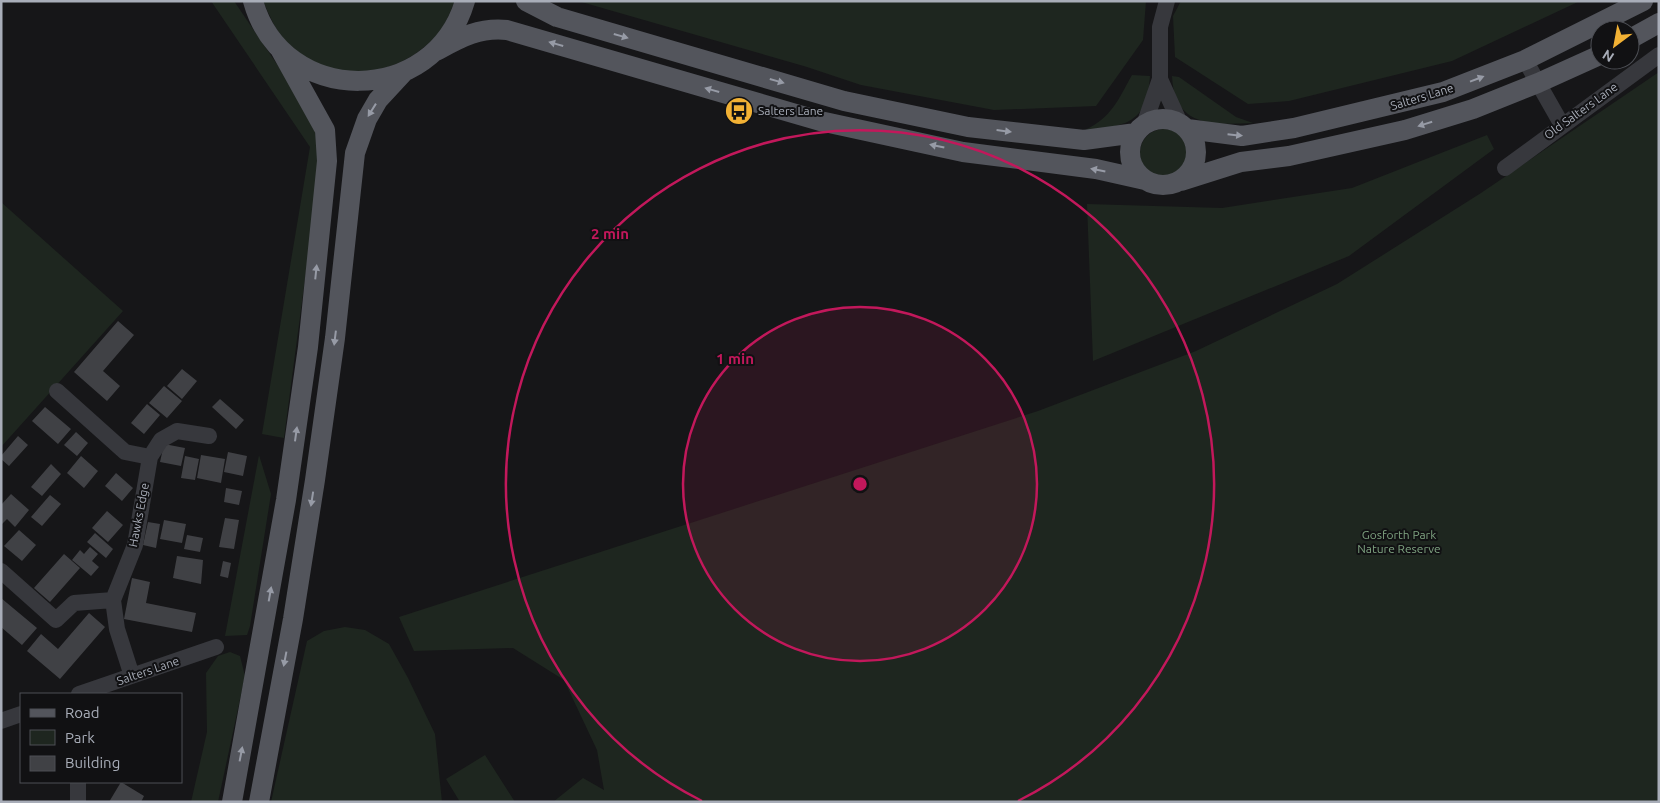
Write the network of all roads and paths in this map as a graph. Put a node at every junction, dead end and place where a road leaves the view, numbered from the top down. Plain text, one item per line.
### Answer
1 (244, 1) edge
2 (253, 1) edge
3 (465, 1) edge
4 (526, 1) edge
5 (1167, 1) edge
6 (1643, 1) edge
7 (1659, 23) edge
8 (263, 26) junction
9 (1640, 33) edge
10 (280, 49) junction
11 (436, 51) junction
12 (1659, 55) edge
13 (1525, 60) junction
14 (1590, 60) edge
15 (403, 73) junction
16 (1160, 79) junction
17 (1538, 83) junction
18 (1562, 125) junction
19 (1183, 126) junction
20 (1140, 129) junction
21 (1505, 168) dead end
22 (1145, 180) junction
23 (1181, 181) junction
24 (57, 391) dead end
25 (209, 436) dead end
26 (150, 457) junction
27 (1, 571) edge
28 (113, 600) junction
29 (216, 647) dead end
30 (132, 676) junction
31 (82, 693) edge
32 (20, 714) edge
33 (1, 721) edge
34 (78, 783) edge
35 (78, 802) edge
36 (232, 802) edge
37 (259, 802) edge

1 - 8 main road
2 - 8 main road
3 - 11 main road
4 -> 20 main road
5 - 16 street
6 - 13 main road, Salters Lane
7 - 9 main road
8 - 10 main road
10 - 15 main road
36 -> 10 main road
11 - 15 main road
22 -> 11 main road
12 - 18 street, Old Salters Lane
13 - 17 street
19 -> 13 main road, Salters Lane
14 - 17 main road
15 -> 37 main road
16 - 19 street
16 - 20 street
17 - 18 street
17 -> 23 main road
18 - 21 street, Old Salters Lane
19 - 20 main road
19 - 23 main road
20 - 22 main road
22 - 23 main road
24 - 26 street
25 - 26 street, Hawks Edge
26 - 28 street, Hawks Edge
27 - 28 street
28 - 30 street, Hawks Edge
29 - 30 street, Salters Lane
30 - 31 street, Salters Lane
32 - 33 street
34 - 35 street

